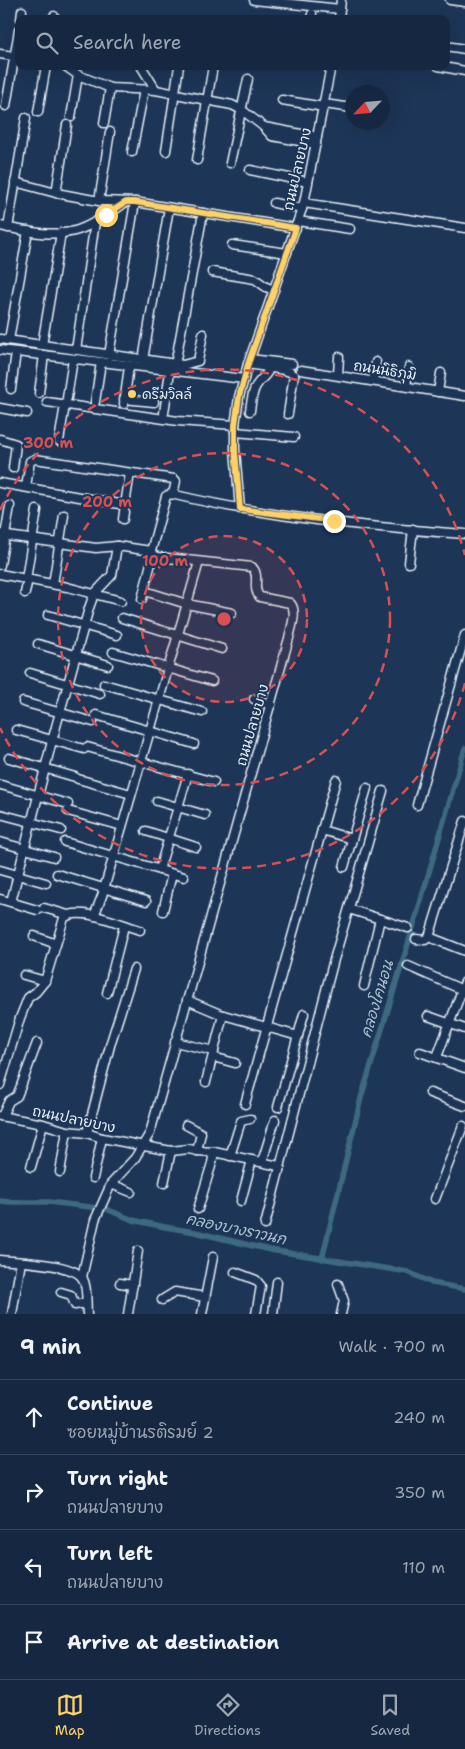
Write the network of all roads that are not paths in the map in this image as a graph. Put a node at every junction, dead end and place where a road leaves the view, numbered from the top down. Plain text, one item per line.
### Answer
1 (254, 0) edge
2 (341, 0) edge
3 (450, 0) edge
4 (465, 2) edge
5 (340, 9) junction
6 (339, 15) edge
7 (450, 47) edge
8 (465, 50) edge
9 (0, 54) edge
10 (15, 57) edge
11 (15, 60) edge
12 (450, 68) edge
13 (45, 70) edge
14 (71, 70) edge
15 (146, 70) edge
16 (179, 70) edge
17 (212, 70) edge
18 (330, 70) edge
19 (465, 71) edge
20 (78, 75) junction
21 (248, 79) dead end
22 (110, 88) junction
23 (144, 90) junction
24 (156, 90) junction
25 (4, 91) edge
26 (175, 93) junction
27 (207, 100) junction
28 (282, 100) dead end
29 (6, 106) dead end
30 (324, 106) junction
31 (345, 108) edge
32 (242, 110) junction
33 (38, 112) dead end
34 (26, 118) dead end
35 (104, 123) dead end
36 (110, 132) dead end
37 (316, 141) junction
38 (166, 151) dead end
39 (132, 152) dead end
40 (197, 160) dead end
41 (230, 163) dead end
42 (250, 170) dead end
43 (15, 182) junction
44 (308, 182) junction
45 (56, 193) junction
46 (102, 201) junction
47 (126, 202) junction
48 (135, 202) junction
49 (274, 203) dead end
50 (303, 206) junction
51 (169, 208) junction
52 (203, 213) junction
53 (106, 215) junction
54 (95, 222) junction
55 (297, 225) junction
56 (4, 227) edge
57 (465, 228) edge
58 (350, 229) dead end
59 (28, 231) junction
60 (61, 233) junction
61 (232, 245) dead end
62 (287, 253) junction
63 (212, 272) dead end
64 (274, 290) junction
65 (203, 334) dead end
66 (0, 339) edge
67 (9, 340) junction
68 (42, 345) junction
69 (0, 350) edge
70 (76, 350) junction
71 (16, 352) junction
72 (44, 355) junction
73 (109, 355) junction
74 (340, 357) dead end
75 (73, 359) junction
76 (143, 360) junction
77 (101, 362) junction
78 (249, 362) junction
79 (376, 362) dead end
80 (292, 364) junction
81 (270, 365) junction
82 (129, 366) junction
83 (409, 366) dead end
84 (172, 368) junction
85 (302, 370) junction
86 (441, 373) dead end
87 (292, 374) junction
88 (338, 375) junction
89 (244, 379) junction
90 (373, 381) junction
91 (406, 386) junction
92 (11, 389) dead end
93 (438, 392) junction
94 (39, 393) dead end
95 (465, 396) edge
96 (66, 401) junction
97 (47, 402) dead end
98 (95, 402) dead end
99 (154, 402) dead end
100 (0, 408) edge
101 (250, 411) dead end
102 (27, 413) dead end
103 (164, 413) dead end
104 (288, 414) dead end
105 (235, 429) junction
106 (294, 437) dead end
107 (0, 440) edge
108 (59, 441) dead end
109 (13, 468) dead end
110 (130, 473) junction
111 (0, 483) edge
112 (26, 487) junction
113 (173, 494) junction
114 (125, 505) junction
115 (10, 506) dead end
116 (240, 509) junction
117 (37, 510) dead end
118 (64, 515) dead end
119 (123, 519) dead end
120 (413, 529) junction
121 (465, 534) edge
122 (3, 535) edge
123 (32, 540) junction
124 (60, 544) junction
125 (117, 546) junction
126 (152, 553) junction
127 (199, 562) junction
128 (409, 563) dead end
129 (0, 564) edge
130 (0, 574) edge
131 (27, 579) junction
132 (52, 584) junction
133 (148, 592) dead end
134 (25, 593) dead end
135 (94, 594) junction
136 (142, 599) dead end
137 (121, 602) dead end
138 (187, 604) junction
139 (232, 613) dead end
140 (48, 615) dead end
141 (122, 618) dead end
142 (84, 625) junction
143 (117, 635) dead end
144 (465, 635) edge
145 (178, 636) junction
146 (38, 644) dead end
147 (222, 650) dead end
148 (113, 652) dead end
149 (76, 656) junction
150 (108, 665) dead end
151 (168, 668) junction
152 (30, 673) dead end
153 (212, 681) dead end
154 (68, 684) junction
155 (104, 684) dead end
156 (100, 694) dead end
157 (159, 700) junction
158 (254, 700) dead end
159 (23, 702) dead end
160 (271, 705) junction
161 (60, 712) junction
162 (202, 712) dead end
163 (16, 730) dead end
164 (150, 731) junction
165 (52, 741) junction
166 (194, 744) dead end
167 (9, 758) dead end
168 (141, 762) junction
169 (46, 769) junction
170 (188, 774) junction
171 (336, 780) dead end
172 (214, 782) dead end
173 (1, 785) edge
174 (367, 788) dead end
175 (383, 791) dead end
176 (131, 794) junction
177 (39, 796) junction
178 (157, 801) dead end
179 (417, 805) dead end
180 (178, 807) junction
181 (0, 814) edge
182 (205, 815) dead end
183 (465, 821) edge
184 (32, 823) junction
185 (122, 826) junction
186 (61, 830) dead end
187 (146, 830) dead end
188 (322, 830) junction
189 (169, 838) junction
190 (352, 839) junction
191 (0, 842) edge
192 (65, 842) dead end
193 (196, 847) dead end
194 (25, 849) junction
195 (54, 857) dead end
196 (113, 857) junction
197 (344, 867) dead end
198 (0, 870) edge
199 (159, 870) junction
200 (57, 874) dead end
201 (172, 874) junction
202 (18, 875) junction
203 (184, 877) dead end
204 (46, 883) dead end
205 (104, 889) junction
206 (0, 899) edge
207 (146, 901) dead end
208 (11, 902) junction
209 (349, 909) junction
210 (163, 911) dead end
211 (68, 915) junction
212 (94, 916) junction
213 (380, 918) junction
214 (124, 926) junction
215 (408, 928) dead end
216 (140, 930) dead end
217 (34, 936) dead end
218 (429, 937) junction
219 (416, 939) dead end
220 (56, 944) junction
221 (465, 951) edge
222 (199, 957) junction
223 (208, 959) dead end
224 (408, 966) dead end
225 (134, 969) dead end
226 (24, 975) dead end
227 (45, 981) junction
228 (364, 986) dead end
229 (464, 987) edge
230 (107, 993) dead end
231 (187, 1000) junction
232 (304, 1014) dead end
233 (223, 1015) junction
234 (428, 1016) dead end
235 (450, 1024) junction
236 (266, 1027) junction
237 (465, 1029) edge
238 (298, 1036) junction
239 (175, 1042) junction
240 (37, 1043) dead end
241 (420, 1052) dead end
242 (213, 1054) junction
243 (437, 1057) junction
244 (235, 1063) dead end
245 (465, 1068) edge
246 (206, 1082) dead end
247 (0, 1085) edge
248 (430, 1093) dead end
249 (245, 1104) dead end
250 (465, 1106) edge
251 (278, 1107) dead end
252 (1, 1116) edge
253 (250, 1118) dead end
254 (274, 1120) dead end
255 (43, 1124) junction
256 (186, 1125) dead end
257 (463, 1126) dead end
258 (67, 1131) junction
259 (87, 1133) junction
260 (102, 1138) junction
261 (462, 1139) edge
262 (144, 1145) junction
263 (171, 1151) junction
264 (196, 1151) junction
265 (214, 1152) junction
266 (230, 1156) junction
267 (252, 1160) junction
268 (262, 1162) junction
269 (280, 1166) junction
270 (31, 1167) dead end
271 (60, 1172) dead end
272 (93, 1178) dead end
273 (164, 1183) dead end
274 (111, 1184) junction
275 (131, 1192) dead end
276 (435, 1199) dead end
277 (242, 1201) dead end
278 (198, 1209) dead end
279 (265, 1225) dead end
280 (138, 1251) dead end
281 (213, 1257) dead end
282 (0, 1260) edge
283 (21, 1262) junction
284 (235, 1272) dead end
285 (82, 1276) junction
286 (120, 1282) dead end
287 (278, 1282) dead end
288 (338, 1284) dead end
289 (133, 1285) junction
290 (61, 1292) dead end
291 (205, 1297) junction
292 (162, 1300) dead end
293 (86, 1303) junction
294 (12, 1314) edge
295 (88, 1314) edge
296 (128, 1314) edge
297 (202, 1314) edge
298 (256, 1314) edge
299 (273, 1314) edge
300 (341, 1314) edge

1 - 5 street
2 - 5 street
3 - 4 street
5 - 6 street
7 - 8 street
9 - 10 street
11 - 25 street
12 - 19 street
13 - 33 street
14 - 20 street
15 - 24 street
16 - 26 street
17 - 27 street
18 - 30 street, ถนนปลายบาง
20 - 22 street
20 - 45 street
21 - 32 street
22 - 23 street
22 - 35 street
23 - 24 street
23 - 39 street
24 - 26 street
25 - 29 street
26 - 27 street
26 - 38 street
27 - 32 street
27 - 40 street
28 - 30 street
30 - 31 street
30 - 37 street, ถนนปลายบาง
32 - 37 street
32 - 41 street
34 - 43 street
36 - 46 street
37 - 44 street, ถนนปลายบาง
42 - 44 street
43 - 45 street
43 - 56 street
44 - 50 street, ถนนปลายบาง
45 - 46 street
46 - 47 street
46 - 53 street
47 - 48 street
47 - 53 street
48 - 51 street
48 - 73 street
49 - 50 street
50 - 55 street, ถนนปลายบาง
50 - 57 street
51 - 52 street
51 - 76 street
52 - 55 street
52 - 84 street
53 - 54 street
54 - 60 street
54 - 70 street
55 - 58 street
55 - 62 street, ถนนปลายบาง
56 - 59 street
59 - 60 street
59 - 67 street
60 - 68 street
61 - 62 street
62 - 64 street, ถนนปลายบาง
63 - 64 street
64 - 78 street, ถนนปลายบาง
65 - 84 street
66 - 67 street
67 - 68 street
68 - 70 street
69 - 71 street
70 - 73 street
71 - 72 street
71 - 92 street
72 - 75 street
72 - 94 street
73 - 76 street
74 - 88 street
75 - 77 street
75 - 96 street
76 - 84 street
77 - 82 street
77 - 98 street
78 - 81 street
78 - 89 street, ถนนปลายบาง
79 - 90 street
80 - 81 street
80 - 85 street
80 - 87 street
81 - 87 street
81 - 101 street
82 - 84 street
82 - 99 street
83 - 91 street
84 - 89 street
84 - 103 street
85 - 87 street
85 - 88 street, ถนนนิธิภุมิ
86 - 93 street
87 - 104 street
88 - 90 street, ถนนนิธิภุมิ
89 - 105 street, ถนนปลายบาง
90 - 91 street, ถนนนิธิภุมิ
91 - 93 street, ถนนนิธิภุมิ
93 - 95 street, ถนนนิธิภุมิ
96 - 97 street
96 - 105 street
96 - 108 street
100 - 102 street
105 - 106 street
105 - 116 street, ถนนปลายบาง
107 - 109 street
110 - 112 street
110 - 113 street
110 - 114 street
111 - 112 street
112 - 114 street
113 - 116 street
113 - 126 street
114 - 119 street
115 - 122 street
116 - 120 street
117 - 123 street
118 - 124 street
120 - 121 street
120 - 128 street
122 - 123 street, ถนนปลายบาง
122 - 129 street
123 - 124 street, ถนนปลายบาง
123 - 131 street
124 - 125 street, ถนนปลายบาง
124 - 132 street
125 - 126 street, ถนนปลายบาง
125 - 135 street
126 - 127 street, ถนนปลายบาง
126 - 136 street
127 - 138 street
127 - 160 street, ถนนปลายบาง
130 - 131 street
131 - 132 street
131 - 134 street
132 - 135 street
133 - 138 street
135 - 137 street
135 - 142 street
138 - 139 street
138 - 145 street
140 - 142 street
141 - 145 street
142 - 143 street
142 - 149 street
144 - 179 street
145 - 147 street
145 - 151 street
146 - 149 street
148 - 151 street
149 - 150 street
149 - 154 street
151 - 153 street
151 - 157 street
152 - 154 street
154 - 156 street
154 - 161 street
155 - 157 street
157 - 162 street
157 - 164 street
158 - 160 street
159 - 161 street
160 - 222 street, ถนนปลายบาง
161 - 164 street
161 - 165 street
163 - 165 street
164 - 166 street
164 - 168 street
165 - 168 street
165 - 169 street
167 - 169 street
168 - 170 street
168 - 176 street
169 - 176 street
169 - 177 street
170 - 172 street
170 - 180 street
171 - 188 street
173 - 177 street
174 - 190 street
175 - 209 street
176 - 185 street
177 - 184 street
177 - 185 street
178 - 180 street
180 - 182 street
180 - 189 street
181 - 184 street
183 - 218 street
184 - 186 street
184 - 194 street
185 - 196 street
187 - 189 street
188 - 190 street
188 - 236 street
189 - 193 street
189 - 199 street
190 - 197 street
191 - 194 street
192 - 196 street
194 - 195 street
194 - 202 street
196 - 199 street
196 - 205 street
198 - 202 street
199 - 201 street
200 - 205 street
201 - 203 street
201 - 210 street
202 - 204 street
202 - 208 street
205 - 207 street
205 - 212 street
206 - 208 street
208 - 211 street
209 - 213 street
209 - 269 street
211 - 212 street
211 - 220 street
212 - 214 street
213 - 215 street
213 - 228 street
214 - 216 street
214 - 230 street
217 - 220 street
218 - 219 street
218 - 221 street
220 - 227 street
222 - 223 street
222 - 231 street, ถนนปลายบาง
224 - 229 street
225 - 259 street
226 - 227 street
227 - 247 street
229 - 235 street
231 - 233 street
231 - 239 street, ถนนปลายบาง
232 - 238 street
233 - 236 street
233 - 242 street
234 - 235 street
235 - 237 street
235 - 243 street
236 - 238 street
236 - 249 street
238 - 251 street
239 - 242 street
239 - 262 street, ถนนปลายบาง
240 - 252 street
241 - 243 street
242 - 244 street
242 - 246 street
243 - 245 street
248 - 250 street
252 - 255 street, ถนนปลายบาง
253 - 266 street
254 - 268 street
255 - 258 street, ถนนปลายบาง
255 - 270 street
256 - 264 street
257 - 261 street
258 - 259 street, ถนนปลายบาง
258 - 271 street
259 - 260 street, ถนนปลายบาง
260 - 262 street, ถนนปลายบาง
260 - 272 street
261 - 276 street
262 - 263 street
262 - 274 street, ถนนปลายบาง
263 - 264 street
263 - 273 street
264 - 265 street
265 - 266 street
265 - 278 street
266 - 267 street
267 - 268 street
267 - 277 street
268 - 269 street
269 - 279 street
274 - 275 street
274 - 285 street, ถนนปลายบาง
280 - 289 street
281 - 291 street
282 - 283 street
283 - 285 street
283 - 294 street
284 - 298 street
285 - 293 street
286 - 289 street
287 - 299 street
288 - 300 street
289 - 296 street
290 - 293 street
291 - 292 street
291 - 297 street
293 - 295 street

